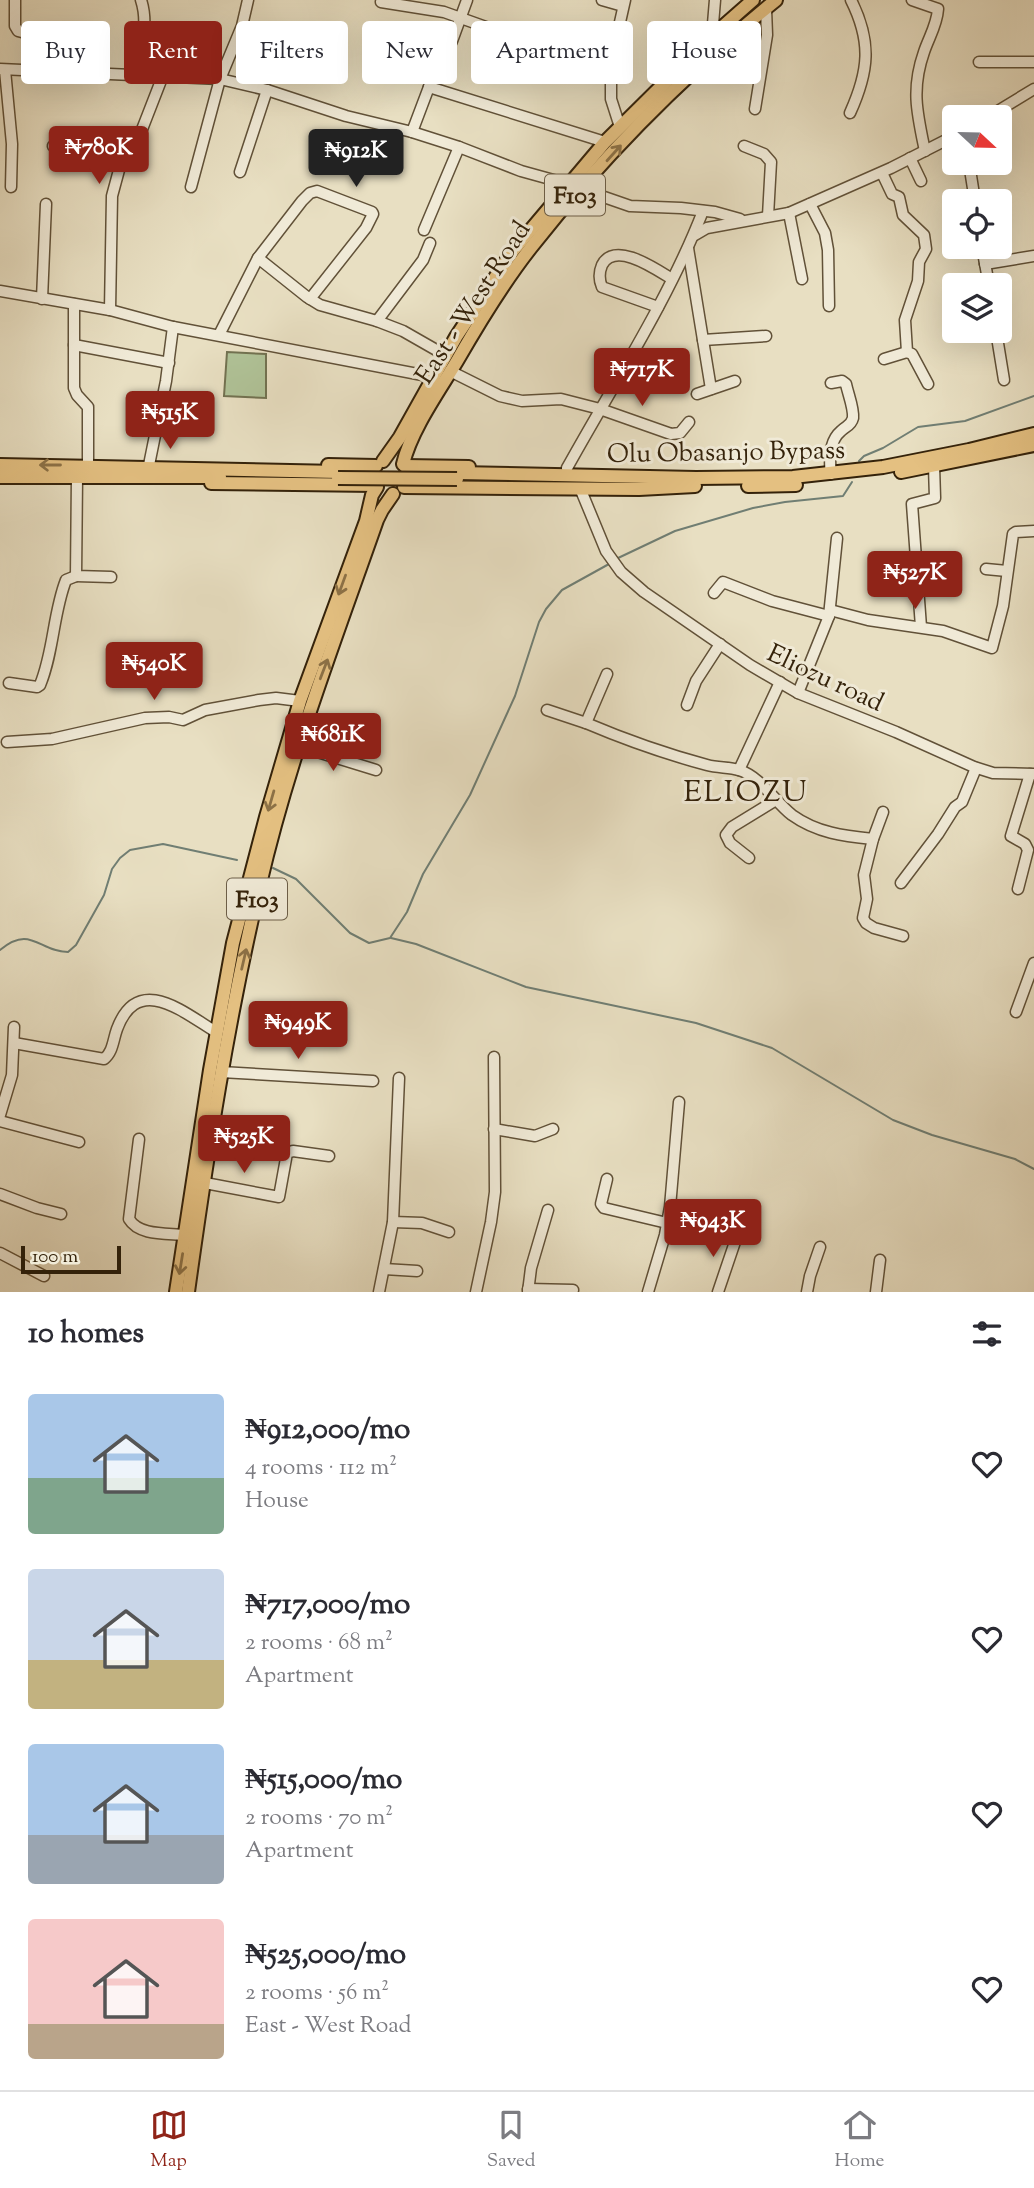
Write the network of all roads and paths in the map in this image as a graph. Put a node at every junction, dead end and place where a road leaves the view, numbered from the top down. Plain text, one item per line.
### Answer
1 (15, 0) edge
2 (141, 0) edge
3 (248, 0) edge
4 (467, 0) edge
5 (603, 0) edge
6 (715, 0) edge
7 (753, 0) edge
8 (851, 0) edge
9 (912, 0) edge
10 (381, 2) dead end
11 (624, 3) edge
12 (771, 4) edge
13 (460, 17) junction
14 (145, 21) edge
15 (471, 21) edge
16 (620, 21) edge
17 (713, 21) edge
18 (729, 21) edge
19 (21, 32) edge
20 (979, 62) dead end
21 (1034, 62) edge
22 (2, 69) edge
23 (21, 70) edge
24 (222, 74) edge
25 (222, 79) edge
26 (160, 84) edge
27 (219, 84) edge
28 (611, 84) edge
29 (663, 84) edge
30 (429, 87) junction
31 (1034, 89) edge
32 (267, 90) junction
33 (1008, 105) edge
34 (755, 109) dead end
35 (850, 113) dead end
36 (620, 127) junction
37 (412, 132) junction
38 (605, 142) junction
39 (942, 142) edge
40 (53, 146) dead end
41 (744, 146) dead end
42 (459, 147) junction
43 (925, 151) junction
44 (910, 159) junction
45 (124, 162) junction
46 (240, 172) dead end
47 (882, 173) junction
48 (921, 181) dead end
49 (11, 187) dead end
50 (191, 187) dead end
51 (574, 187) junction
52 (46, 204) dead end
53 (810, 204) junction
54 (703, 211) junction
55 (789, 213) junction
56 (768, 216) junction
57 (744, 220) junction
58 (424, 230) dead end
59 (695, 235) junction
60 (430, 243) dead end
61 (688, 248) junction
62 (1034, 256) edge
63 (258, 258) junction
64 (984, 259) edge
65 (985, 264) junction
66 (987, 273) edge
67 (672, 279) junction
68 (802, 279) dead end
69 (0, 291) edge
70 (41, 299) junction
71 (310, 299) junction
72 (74, 304) junction
73 (829, 306) dead end
74 (658, 307) junction
75 (110, 310) junction
76 (377, 321) junction
77 (173, 327) junction
78 (219, 335) junction
79 (766, 336) dead end
80 (703, 340) junction
81 (998, 343) edge
82 (74, 345) junction
83 (907, 352) junction
84 (445, 355) junction
85 (884, 359) dead end
86 (169, 363) junction
87 (450, 371) junction
88 (433, 377) junction
89 (1004, 380) dead end
90 (735, 381) dead end
91 (831, 383) dead end
92 (928, 384) dead end
93 (711, 389) junction
94 (697, 394) dead end
95 (600, 409) junction
96 (689, 422) dead end
97 (1034, 434) edge
98 (1034, 445) edge
99 (379, 463) junction
100 (0, 465) edge
101 (88, 465) junction
102 (404, 465) junction
103 (934, 467) junction
104 (567, 468) junction
105 (140, 470) junction
106 (831, 474) junction
107 (0, 477) edge
108 (77, 477) junction
109 (695, 482) junction
110 (351, 485) junction
111 (376, 486) junction
112 (580, 488) junction
113 (398, 491) junction
114 (370, 508) junction
115 (1034, 531) edge
116 (837, 538) dead end
117 (986, 569) dead end
118 (1007, 571) junction
119 (76, 576) junction
120 (111, 577) dead end
121 (714, 593) dead end
122 (829, 613) junction
123 (921, 627) junction
124 (720, 644) junction
125 (607, 674) dead end
126 (780, 682) junction
127 (9, 683) dead end
128 (798, 693) junction
129 (300, 701) junction
130 (687, 705) dead end
131 (547, 709) dead end
132 (586, 723) junction
133 (7, 742) dead end
134 (298, 746) junction
135 (976, 768) junction
136 (376, 770) dead end
137 (739, 771) junction
138 (1032, 774) edge
139 (776, 800) junction
140 (883, 811) dead end
141 (873, 839) junction
142 (749, 858) dead end
143 (901, 883) dead end
144 (1018, 889) dead end
145 (903, 936) dead end
146 (1034, 963) edge
147 (1016, 1012) dead end
148 (14, 1027) dead end
149 (216, 1032) junction
150 (14, 1043) junction
151 (494, 1057) dead end
152 (221, 1072) junction
153 (399, 1078) dead end
154 (373, 1081) dead end
155 (679, 1102) dead end
156 (0, 1115) edge
157 (0, 1121) edge
158 (494, 1129) junction
159 (553, 1129) dead end
160 (139, 1139) dead end
161 (79, 1142) dead end
162 (329, 1156) dead end
163 (607, 1179) dead end
164 (205, 1183) junction
165 (0, 1194) edge
166 (548, 1210) dead end
167 (61, 1214) dead end
168 (393, 1222) junction
169 (667, 1223) junction
170 (449, 1232) dead end
171 (185, 1235) junction
172 (737, 1236) dead end
173 (820, 1247) dead end
174 (0, 1253) edge
175 (880, 1260) dead end
176 (384, 1269) junction
177 (416, 1271) dead end
178 (44, 1276) dead end
179 (573, 1290) dead end
180 (528, 1291) edge
181 (176, 1292) edge
182 (188, 1292) edge
183 (379, 1292) edge
184 (476, 1292) edge
185 (648, 1292) edge
186 (718, 1292) edge
187 (807, 1292) edge
188 (876, 1292) edge

1 - 19 street
2 - 14 street
3 - 24 street
4 - 13 street
5 - 11 street
6 - 17 street
7 - 18 main road, East - West Road / F103
8 - 35 street
9 - 43 street
10 - 13 street
11 - 16 street
12 - 34 street
51 -> 12 main road, East - West Road / F103
13 - 15 street
13 - 30 street
20 - 21 street
22 - 23 street
22 - 49 street
25 - 32 street
26 - 45 street
27 - 50 street
28 - 36 street
29 - 36 main road, East - West Road / F103
30 - 37 street
30 - 38 street
31 - 33 street
32 - 37 street
32 - 46 street
36 - 38 main road, East - West Road / F103
37 - 42 street
38 - 51 main road, East - West Road / F103
39 - 43 street
40 - 45 street
41 - 56 street
42 - 51 street
42 - 58 street
43 - 44 street
44 - 47 street
44 - 48 street
45 - 75 street
47 - 53 street
47 - 83 street
51 - 54 street
51 - 84 main road, East - West Road / F103
51 - 87 main road, East - West Road / F103
52 - 70 street
53 - 55 street
53 - 73 street
54 - 57 street
54 - 59 street
55 - 56 street
55 - 68 street
56 - 57 street
57 - 59 street
59 - 61 street
60 - 76 street
61 - 67 street
61 - 80 street
62 - 65 street
63 - 71 street
63 - 71 street
63 - 78 street
64 - 65 street
65 - 66 street
67 - 74 street
67 - 74 street
69 - 70 street
70 - 72 street
71 - 76 street
72 - 75 street
72 - 82 street
74 - 95 street
75 - 77 street
76 - 84 street
77 - 78 street
77 - 86 street
78 - 88 street
79 - 80 street
80 - 93 street
81 - 89 street
82 - 86 street
82 - 101 street
83 - 85 street
83 - 92 street
84 - 88 main road, East - West Road / F103
86 - 105 street
87 - 95 street
87 - 102 main road, East - West Road / F103
88 - 99 main road, East - West Road / F103
90 - 93 street
91 - 106 street
93 - 94 street
95 - 96 street
95 - 104 street
97 - 106 main road, Olu Obasanjo Bypass
98 - 103 main road
99 - 102 main road
99 - 105 main road
99 - 111 main road, F103
101 -> 100 main road
101 - 105 main road
102 - 104 main road
102 - 113 main road, F103
103 - 109 main road
103 - 123 street
104 - 109 main road
105 - 108 main road
105 - 109 main road, Olu Obasanjo Bypass
105 - 110 main road
106 - 109 main road, Olu Obasanjo Bypass
107 - 108 main road
108 - 119 street
109 - 112 main road
110 - 111 main road
110 - 114 main road
111 - 113 main road
111 - 114 main road, F103
112 - 113 main road
112 - 124 street, Eliozu road
134 -> 113 main road, F103
114 -> 129 main road, F103
115 - 118 street
116 - 122 street
117 - 118 street
118 - 123 street
119 - 120 street
119 - 127 street
121 - 122 street
122 - 123 street
122 - 128 street
124 - 126 street, Eliozu road
124 - 130 street
125 - 132 street
126 - 128 street, Eliozu road
126 - 137 street
128 - 135 street, Eliozu road
129 - 133 street
129 -> 149 main road, F103
131 - 132 street
132 - 137 street
134 - 136 street
152 -> 134 main road, F103
135 - 138 street, Eliozu road
135 - 143 street
137 - 139 street
138 - 144 street
139 - 141 street
139 - 142 street
140 - 141 street
141 - 145 street
146 - 147 street
148 - 150 street
149 - 150 street
149 - 171 main road, F103
150 - 156 street
151 - 158 street
152 - 154 street
152 - 164 main road, F103
153 - 168 street
155 - 169 street
157 - 161 street
158 - 159 street
158 - 184 street
160 - 171 street
162 - 164 street
163 - 169 street
164 - 182 main road, F103
165 - 167 street
166 - 180 street
168 - 170 street
168 - 176 street
169 - 185 street
171 -> 181 main road, F103
172 - 186 street
173 - 187 street
174 - 178 street
175 - 188 street
176 - 177 street
176 - 183 street
179 - 180 street

